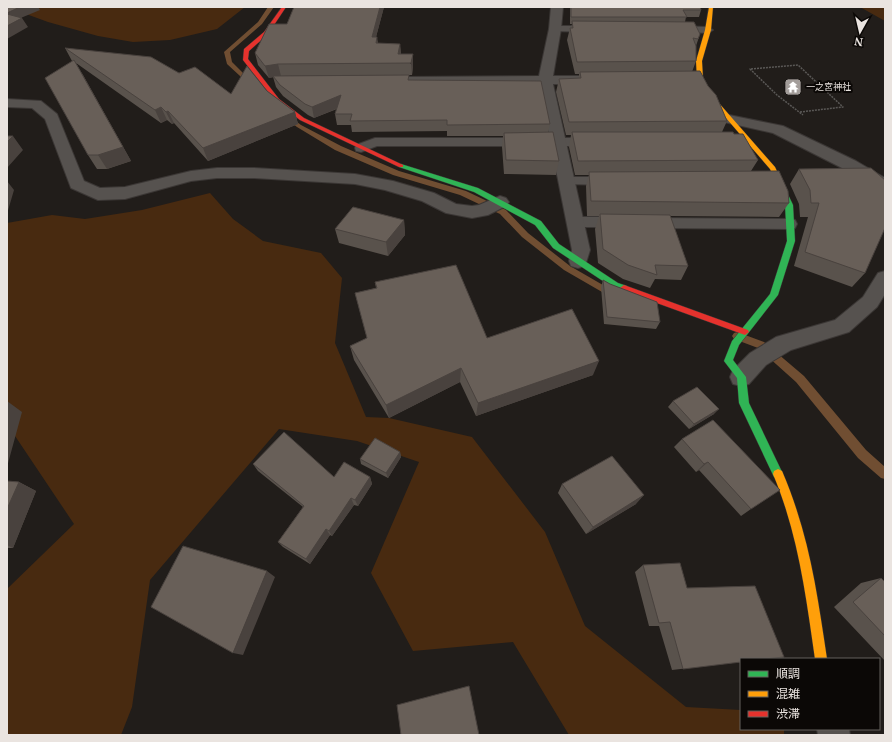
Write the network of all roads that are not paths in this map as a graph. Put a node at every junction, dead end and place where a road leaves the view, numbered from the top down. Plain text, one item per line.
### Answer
1 (284, 7) edge
2 (557, 7) edge
3 (711, 7) edge
4 (556, 29) junction
5 (602, 29) edge
6 (664, 29) edge
7 (708, 30) junction
8 (684, 79) edge
9 (700, 79) junction
10 (390, 80) edge
11 (546, 80) junction
12 (600, 80) edge
13 (281, 81) edge
14 (264, 84) junction
15 (7, 103) edge
16 (729, 119) junction
17 (559, 142) junction
18 (605, 142) edge
19 (361, 148) junction
20 (763, 180) edge
21 (779, 180) junction
22 (567, 181) junction
23 (622, 181) edge
24 (885, 185) edge
25 (493, 206) junction
26 (576, 222) junction
27 (790, 224) junction
28 (578, 261) junction
29 (885, 278) edge
30 (745, 332) junction
31 (741, 378) junction
32 (821, 658) edge

1 - 14 street
2 - 4 street
3 - 7 street
4 - 5 lane
4 - 11 street
6 - 7 lane
7 - 9 street
8 - 9 street
9 - 16 street
10 - 11 street
11 - 12 street
11 - 17 street
13 - 14 street
14 - 19 street
15 - 25 street
16 - 21 street
16 - 24 street
17 - 18 lane
17 - 19 lane
17 - 22 street
19 - 25 street
20 - 21 lane
21 - 27 street
22 - 23 lane
22 - 26 street
25 - 28 street
26 - 27 lane
26 - 28 street
27 - 30 street
28 - 30 street
29 - 31 street
30 - 31 street
31 - 32 street

